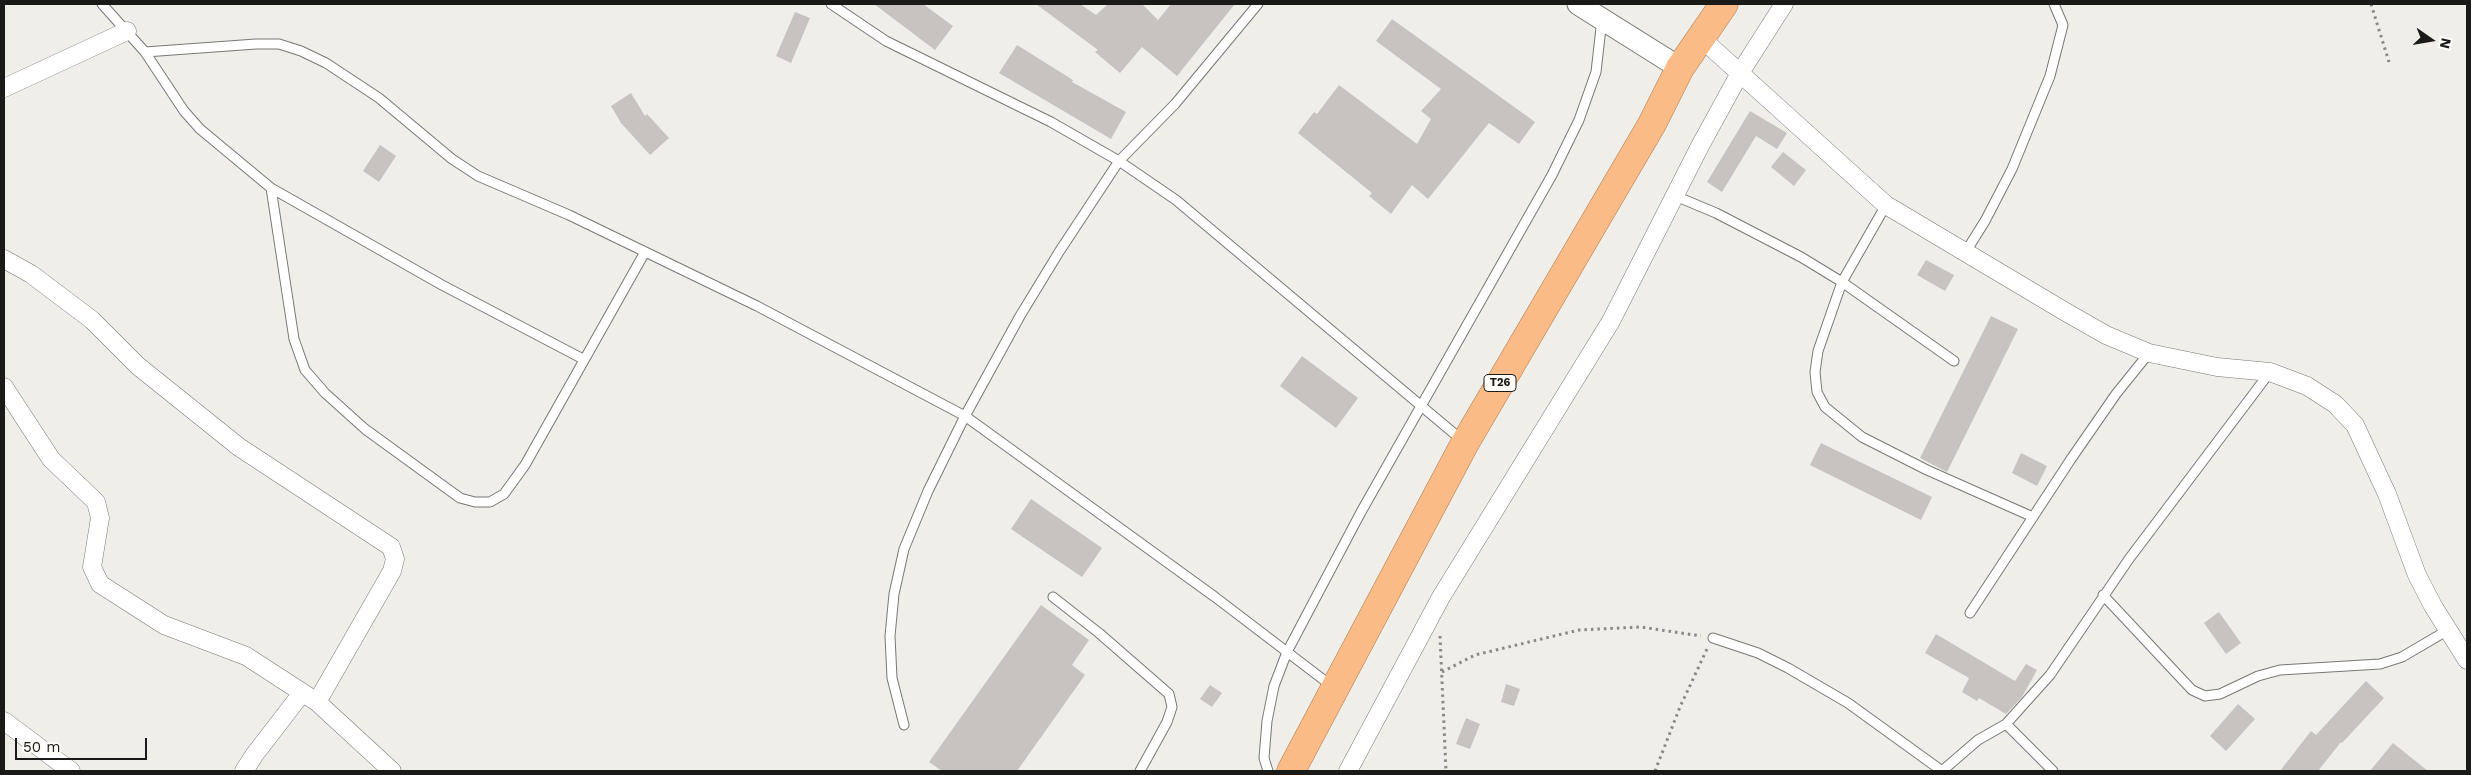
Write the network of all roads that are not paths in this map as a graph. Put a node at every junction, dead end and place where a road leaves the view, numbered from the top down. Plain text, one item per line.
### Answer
1 (102, 4) edge
2 (831, 4) edge
3 (1258, 4) edge
4 (1578, 4) edge
5 (1724, 4) edge
6 (1784, 4) edge
7 (2054, 4) edge
8 (1602, 19) junction
9 (127, 31) junction
10 (1701, 38) junction
11 (146, 52) junction
12 (1680, 68) junction
13 (1740, 73) junction
14 (4, 88) edge
15 (1119, 161) junction
16 (271, 188) junction
17 (1673, 195) junction
18 (1886, 205) junction
19 (645, 252) junction
20 (1965, 254) junction
21 (4, 259) edge
22 (1842, 282) junction
23 (2149, 353) junction
24 (583, 359) junction
25 (1954, 361) dead end
26 (2270, 372) junction
27 (4, 388) edge
28 (1422, 407) junction
29 (965, 416) junction
30 (1465, 443) junction
31 (2033, 517) junction
32 (2103, 595) junction
33 (1053, 597) dead end
34 (1970, 613) dead end
35 (2448, 630) junction
36 (1712, 638) road end
37 (1287, 652) junction
38 (2467, 660) edge
39 (1335, 688) junction
40 (310, 698) junction
41 (4, 721) edge
42 (2006, 724) junction
43 (904, 725) dead end
44 (70, 771) edge
45 (244, 771) edge
46 (392, 771) edge
47 (1140, 771) edge
48 (1268, 771) edge
49 (1291, 771) edge
50 (1348, 771) edge
51 (1942, 771) edge
52 (2053, 771) edge

1 - 9 lane
2 - 15 lane
3 - 15 lane
4 - 8 street
5 - 10 highway, T26
6 - 13 street
7 - 20 lane
8 - 12 street
8 - 28 lane
9 - 11 lane
9 - 14 street
10 - 12 highway, T26
10 - 13 street
11 - 16 lane
11 - 19 lane
12 - 30 highway, T26
13 - 17 street
13 - 18 street
15 - 28 lane
15 - 29 lane
16 - 24 lane
16 - 24 lane
17 - 22 lane
17 - 50 street
18 - 20 street
18 - 22 lane
19 - 24 lane
19 - 29 lane
20 - 23 street
21 - 40 street
22 - 25 lane
22 - 31 lane
23 - 26 street
23 - 31 lane
26 - 32 lane
26 - 35 street
27 - 40 street
28 - 30 lane
28 - 37 lane
29 - 37 lane
29 - 43 lane
30 - 39 highway, T26
31 - 34 lane
32 - 35 lane
32 - 42 lane
33 - 47 lane
35 - 38 street
36 - 51 lane
37 - 39 lane
37 - 48 lane
39 - 49 highway, T26
40 - 45 street
40 - 46 street
41 - 44 street
42 - 51 lane
42 - 52 lane

